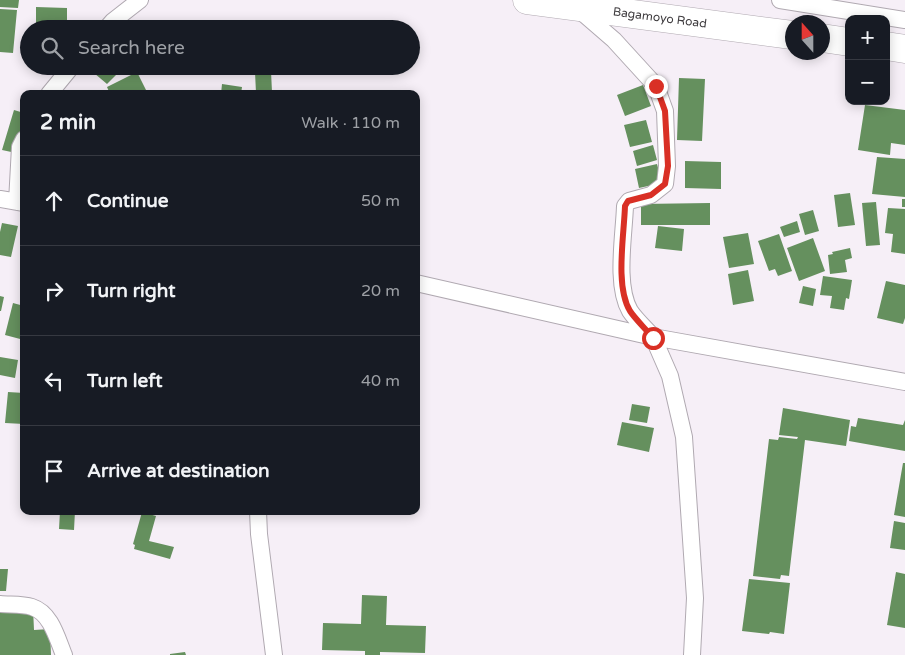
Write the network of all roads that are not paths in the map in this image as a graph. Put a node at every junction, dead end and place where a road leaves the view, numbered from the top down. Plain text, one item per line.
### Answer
1 (140, 0) edge
2 (527, 0) edge
3 (780, 0) edge
4 (576, 8) junction
5 (113, 20) edge
6 (905, 20) edge
7 (785, 34) edge
8 (830, 39) edge
9 (845, 41) edge
10 (890, 47) edge
11 (905, 49) edge
12 (65, 75) edge
13 (52, 90) edge
14 (20, 147) edge
15 (0, 199) edge
16 (20, 202) edge
17 (420, 284) edge
18 (653, 338) junction
19 (905, 382) edge
20 (258, 515) edge
21 (0, 604) edge
22 (64, 655) edge
23 (274, 655) edge
24 (692, 655) edge

1 - 5 street
2 - 4 highway, Bagamoyo Road
3 - 6 street
4 - 7 highway, Bagamoyo Road
4 - 18 street
8 - 9 highway
10 - 11 highway
12 - 13 street
14 - 16 street
15 - 16 street
17 - 18 street
18 - 19 street
18 - 24 street
20 - 23 street
21 - 22 street

